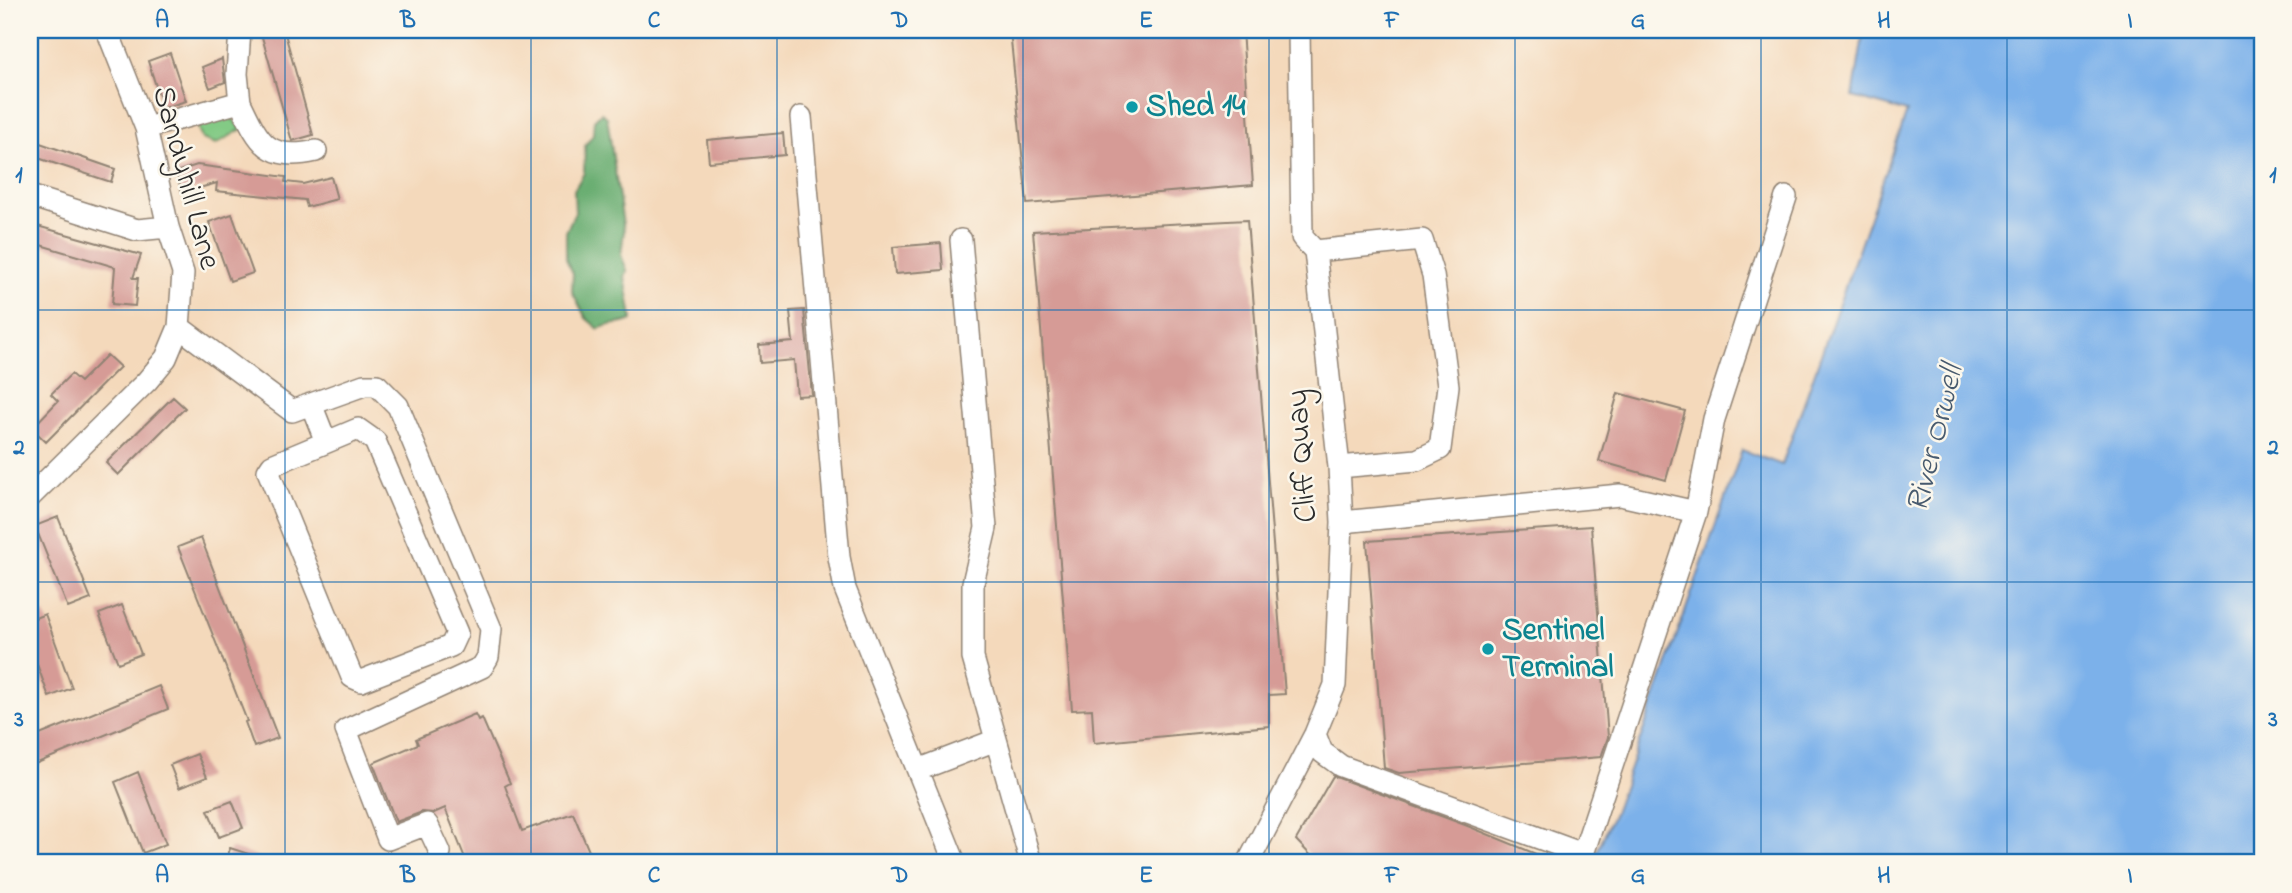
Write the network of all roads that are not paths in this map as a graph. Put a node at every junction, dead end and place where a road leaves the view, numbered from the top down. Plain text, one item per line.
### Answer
1 (107, 30) edge
2 (240, 30) edge
3 (1299, 30) edge
4 (240, 102) junction
5 (801, 117) dead end
6 (146, 128) junction
7 (316, 151) dead end
8 (30, 196) edge
9 (1786, 197) dead end
10 (168, 227) junction
11 (961, 240) dead end
12 (1315, 251) junction
13 (179, 327) junction
14 (311, 404) junction
15 (326, 442) junction
16 (1339, 467) junction
17 (30, 498) edge
18 (1696, 512) junction
19 (1342, 522) junction
20 (456, 640) junction
21 (488, 657) junction
22 (410, 662) junction
23 (423, 694) junction
24 (1315, 734) junction
25 (996, 740) junction
26 (918, 770) junction
27 (440, 852) dead end
28 (1256, 859) edge
29 (1580, 859) edge
30 (955, 863) edge
31 (1031, 863) edge

1 - 6 street, Sandyhill Lane
2 - 4 street
3 - 12 street, Cliff Quay
4 - 6 street
4 - 7 street
5 - 26 street
6 - 10 street, Sandyhill Lane
8 - 10 street
9 - 18 street
10 - 13 street, Sandyhill Lane
11 - 25 street
12 - 16 street, Cliff Quay
12 - 16 street
13 - 14 street
13 - 17 street, Sandyhill Lane
14 - 15 street
14 - 21 street
15 - 20 street
15 - 22 street
16 - 19 street, Cliff Quay
18 - 19 street
18 - 29 street
19 - 24 street, Cliff Quay
20 - 21 street
20 - 22 street
21 - 23 street
22 - 23 street
23 - 27 street
24 - 28 street, Cliff Quay
24 - 29 street
25 - 26 street
25 - 31 street
26 - 30 street

